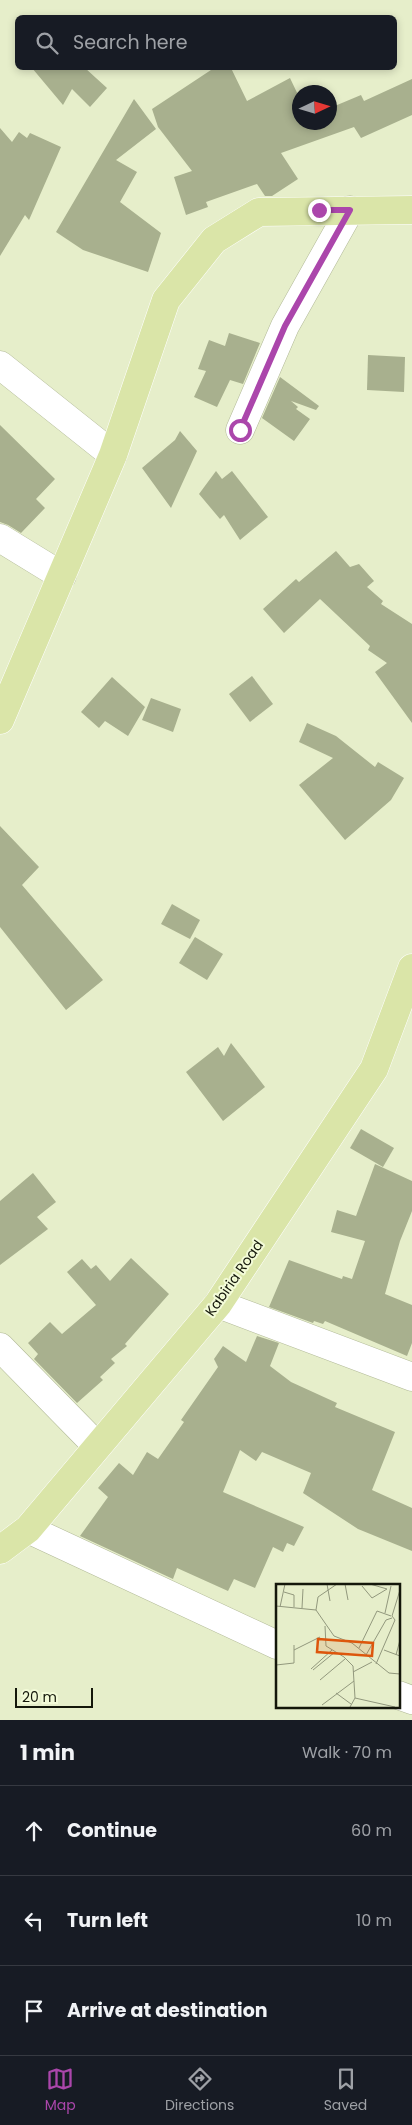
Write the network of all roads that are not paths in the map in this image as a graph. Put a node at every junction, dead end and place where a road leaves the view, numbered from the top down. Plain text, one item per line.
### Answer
1 (350, 210) junction
2 (412, 210) edge
3 (0, 364) edge
4 (240, 430) dead end
5 (113, 455) junction
6 (0, 538) edge
7 (62, 576) junction
8 (0, 720) edge
9 (412, 968) edge
10 (218, 1304) junction
11 (0, 1347) edge
12 (412, 1377) edge
13 (97, 1446) junction
14 (28, 1529) junction
15 (0, 1550) edge
16 (276, 1645) edge
17 (400, 1696) edge
18 (412, 1700) edge

1 - 2 main road
1 - 4 street
1 - 5 main road
3 - 5 street
5 - 7 main road
6 - 7 street
7 - 8 main road
9 - 10 main road, Kabiria Road
10 - 12 street
10 - 13 main road, Kabiria Road
11 - 13 street
13 - 14 main road, Kabiria Road
14 - 15 main road, Kabiria Road
14 - 16 street
17 - 18 street

